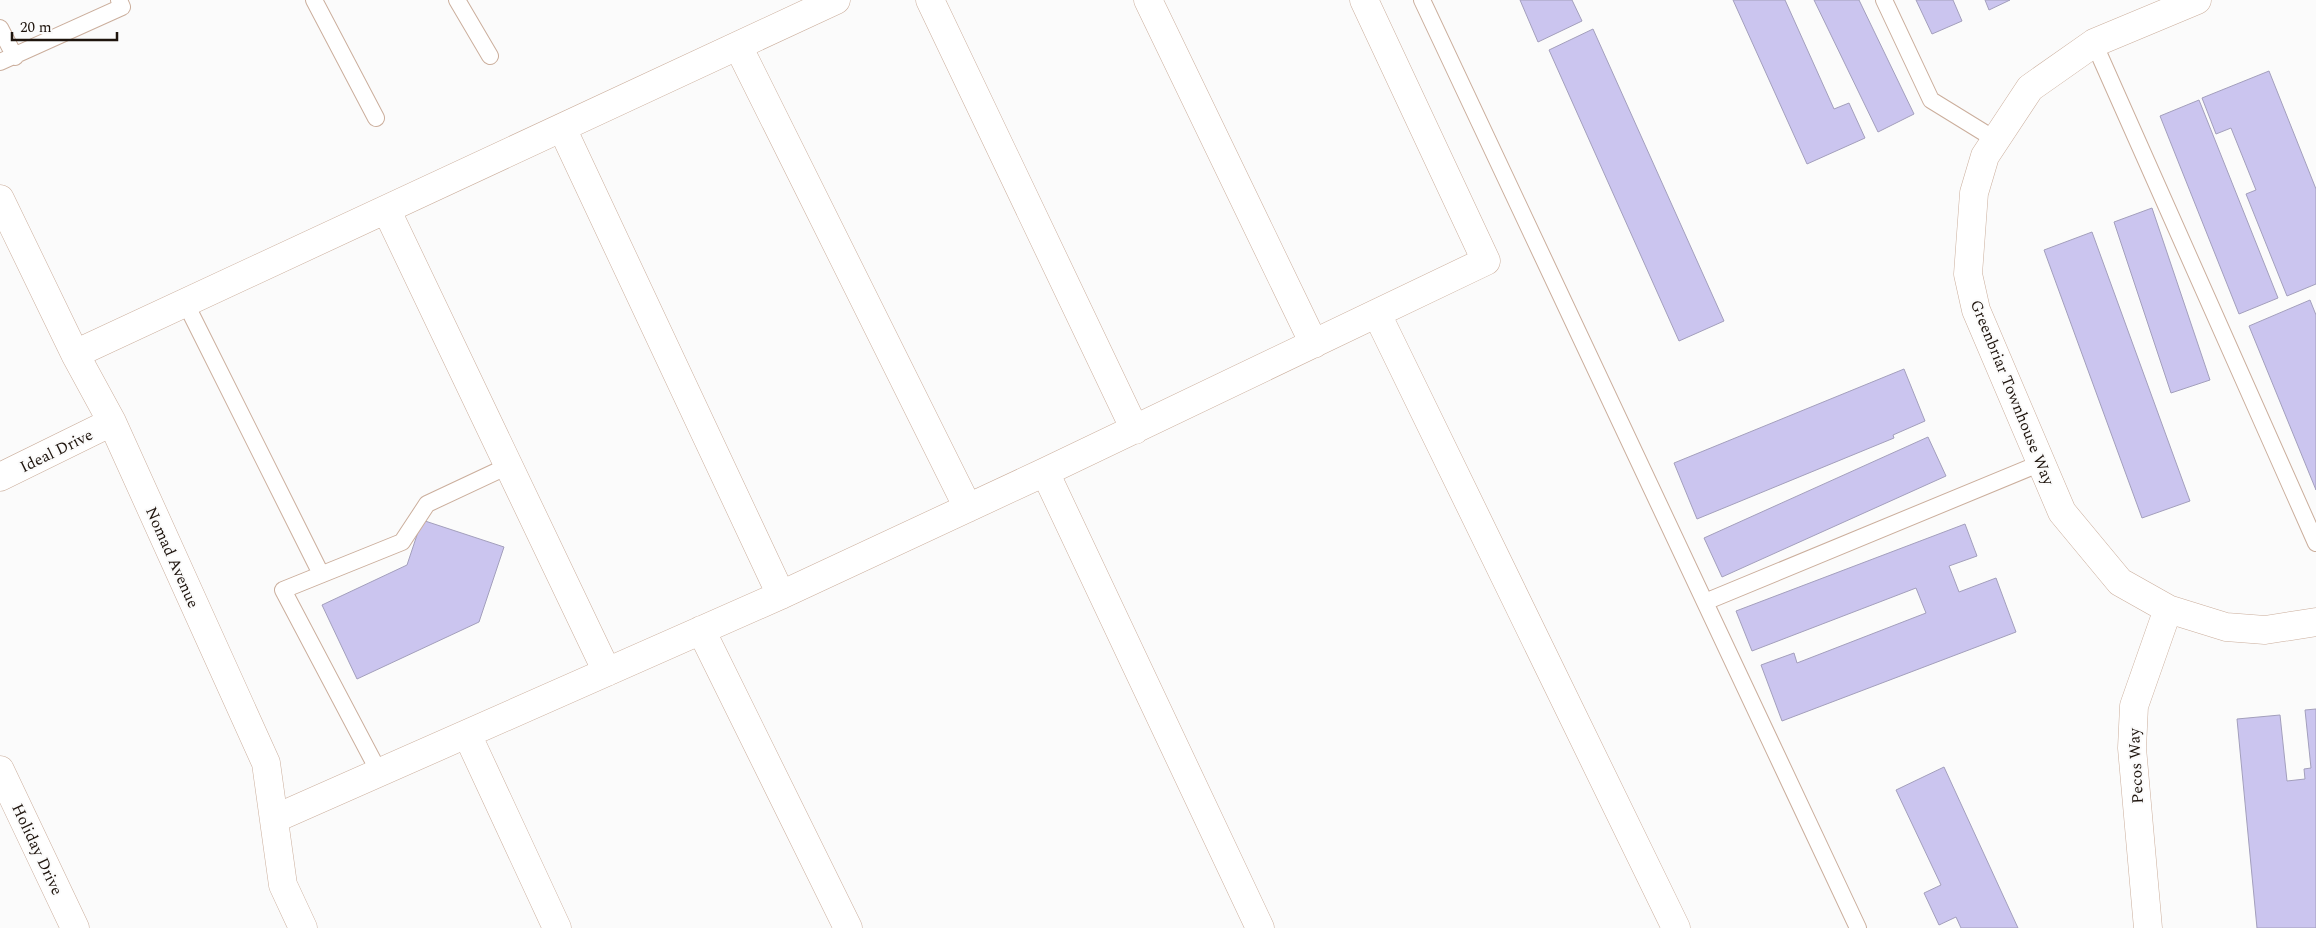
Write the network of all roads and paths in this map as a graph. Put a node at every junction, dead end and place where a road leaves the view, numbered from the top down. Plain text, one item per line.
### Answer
1 (119, 0) edge
2 (314, 0) edge
3 (457, 0) edge
4 (836, 0) edge
5 (930, 0) edge
6 (1148, 0) edge
7 (1364, 0) edge
8 (1422, 0) edge
9 (1884, 0) edge
10 (2198, 0) edge
11 (0, 28) edge
12 (2094, 43) junction
13 (738, 46) junction
14 (490, 56) dead end
15 (7, 59) edge
16 (376, 118) dead end
17 (562, 128) junction
18 (1996, 140) junction
19 (0, 199) edge
20 (386, 211) junction
21 (186, 304) junction
22 (1377, 314) junction
23 (1314, 344) junction
24 (75, 354) junction
25 (112, 422) junction
26 (1135, 430) junction
27 (2041, 463) junction
28 (508, 466) junction
29 (1045, 472) junction
30 (0, 477) edge
31 (968, 508) junction
32 (2316, 543) edge
33 (321, 574) junction
34 (781, 596) junction
35 (1705, 602) junction
36 (2168, 609) junction
37 (2316, 622) edge
38 (702, 630) junction
39 (607, 672) junction
40 (467, 734) junction
41 (0, 770) edge
42 (379, 772) junction
43 (274, 819) junction
44 (75, 928) edge
45 (303, 928) edge
46 (557, 928) edge
47 (848, 928) edge
48 (1260, 928) edge
49 (1676, 928) edge
50 (1858, 928) edge
51 (2148, 928) edge

1 - 15 lane
2 - 16 lane
3 - 14 lane
4 - 13 street
5 - 26 street
6 - 23 street
7 - 22 street
8 - 35 lane
9 - 18 lane
10 - 12 street, Greenbriar Townhouse Way
11 - 15 lane
12 - 18 street, Greenbriar Townhouse Way
12 - 32 lane
13 - 17 street
13 - 31 street
17 - 20 street
17 - 34 street
18 - 27 street, Greenbriar Townhouse Way
19 - 24 street, Nomad Avenue
20 - 21 street
20 - 28 street
21 - 24 street
21 - 33 lane
22 - 23 street
22 - 49 street
23 - 26 street
24 - 25 street, Nomad Avenue
25 - 30 street, Ideal Drive
25 - 43 street, Nomad Avenue
26 - 29 street
27 - 35 lane
27 - 36 street, Greenbriar Townhouse Way
28 - 33 lane
28 - 39 street
29 - 31 street
29 - 48 street
31 - 34 street
33 - 42 lane
34 - 38 street
35 - 50 lane
36 - 37 street, Greenbriar Townhouse Way
36 - 51 street, Pecos Way
38 - 39 street
38 - 47 street
39 - 40 street
40 - 42 street
40 - 46 street
41 - 44 street, Holiday Drive
42 - 43 street
43 - 45 street, Nomad Avenue

